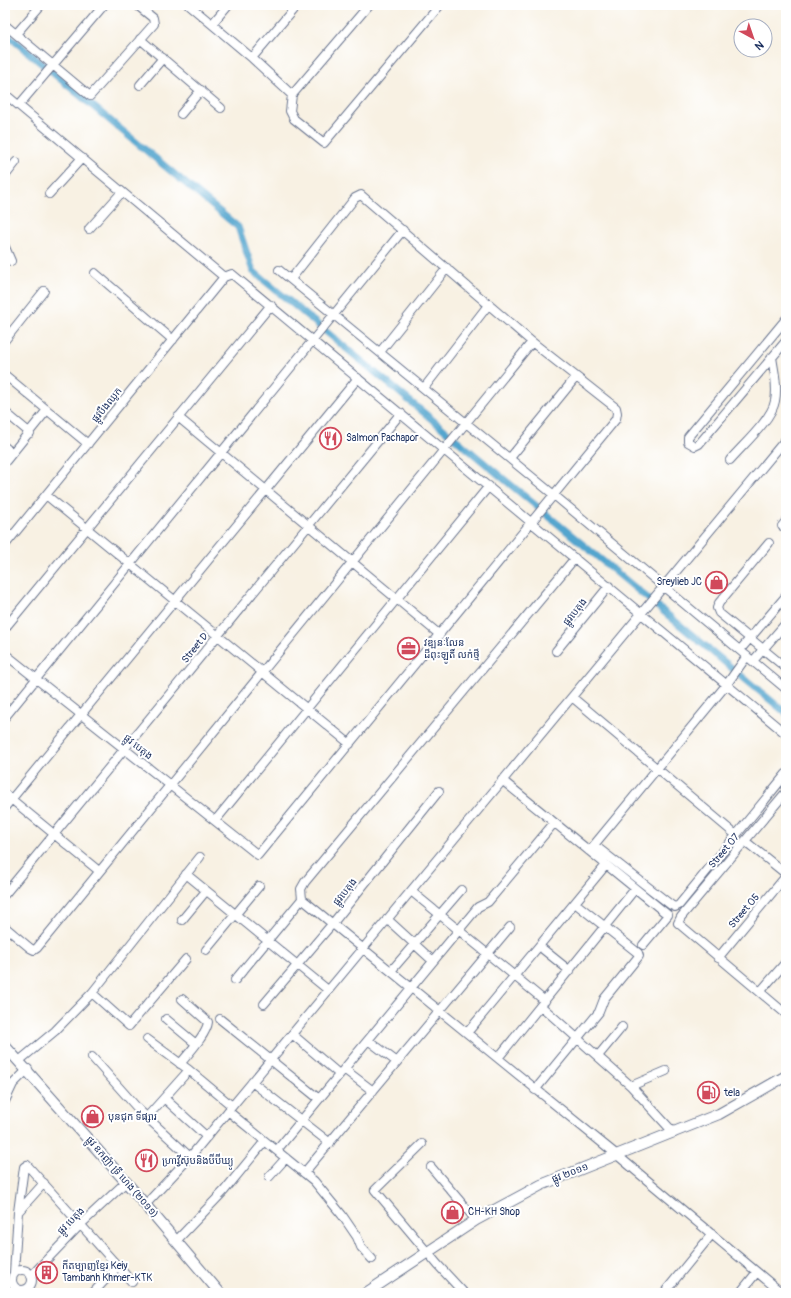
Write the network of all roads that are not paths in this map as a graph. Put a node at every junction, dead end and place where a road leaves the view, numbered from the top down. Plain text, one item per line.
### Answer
1 (41, 5) edge
2 (104, 5) edge
3 (137, 5) edge
4 (190, 5) edge
5 (228, 5) edge
6 (297, 5) edge
7 (369, 5) edge
8 (440, 5) edge
9 (212, 24) junction
10 (5, 25) edge
11 (16, 34) junction
12 (140, 40) junction
13 (163, 58) junction
14 (252, 58) junction
15 (49, 70) junction
16 (140, 85) dead end
17 (201, 90) junction
18 (5, 94) edge
19 (292, 96) junction
20 (19, 105) junction
21 (221, 108) dead end
22 (181, 114) dead end
23 (82, 158) junction
24 (16, 162) dead end
25 (5, 176) edge
26 (122, 192) junction
27 (49, 194) dead end
28 (89, 229) dead end
29 (403, 230) junction
30 (5, 247) edge
31 (11, 261) dead end
32 (447, 268) junction
33 (279, 270) dead end
34 (95, 272) dead end
35 (224, 277) junction
36 (290, 279) junction
37 (44, 291) dead end
38 (489, 304) junction
39 (271, 305) junction
40 (334, 316) junction
41 (786, 319) edge
42 (5, 340) edge
43 (173, 340) junction
44 (315, 340) junction
45 (786, 341) edge
46 (532, 342) junction
47 (380, 352) junction
48 (772, 357) junction
49 (5, 375) edge
50 (576, 377) junction
51 (358, 378) junction
52 (424, 388) junction
53 (47, 410) junction
54 (5, 412) edge
55 (401, 413) junction
56 (178, 417) junction
57 (465, 424) junction
58 (30, 433) junction
59 (786, 439) edge
60 (88, 444) junction
61 (5, 447) edge
62 (445, 447) junction
63 (222, 453) junction
64 (12, 454) junction
65 (510, 458) junction
66 (730, 460) dead end
67 (5, 462) edge
68 (489, 486) junction
69 (266, 490) junction
70 (46, 495) junction
71 (552, 497) junction
72 (533, 520) junction
73 (309, 526) junction
74 (87, 528) junction
75 (8, 534) edge
76 (769, 543) dead end
77 (5, 545) edge
78 (575, 558) junction
79 (352, 562) junction
80 (131, 564) junction
81 (609, 586) junction
82 (662, 588) junction
83 (786, 596) edge
84 (396, 599) junction
85 (175, 601) junction
86 (643, 610) junction
87 (786, 623) edge
88 (5, 628) edge
89 (440, 635) junction
90 (218, 636) junction
91 (750, 638) junction
92 (740, 650) junction
93 (763, 650) junction
94 (556, 651) dead end
95 (5, 654) edge
96 (748, 660) junction
97 (786, 668) edge
98 (262, 672) junction
99 (36, 679) junction
100 (729, 682) junction
101 (786, 688) edge
102 (572, 697) junction
103 (307, 708) junction
104 (81, 714) junction
105 (5, 717) edge
106 (786, 734) edge
107 (350, 744) junction
108 (125, 749) junction
109 (656, 770) junction
110 (786, 774) edge
111 (502, 780) junction
112 (169, 785) junction
113 (439, 790) dead end
114 (786, 792) edge
115 (8, 797) edge
116 (5, 807) edge
117 (215, 821) junction
118 (554, 823) junction
119 (54, 835) junction
120 (736, 835) junction
121 (745, 841) junction
122 (591, 848) junction
123 (200, 857) dead end
124 (606, 865) junction
125 (99, 872) junction
126 (186, 874) junction
127 (786, 875) edge
128 (259, 886) dead end
129 (635, 889) junction
130 (461, 890) dead end
131 (206, 891) junction
132 (411, 891) junction
133 (5, 894) edge
134 (302, 899) junction
135 (575, 902) junction
136 (235, 914) junction
137 (440, 914) junction
138 (182, 920) dead end
139 (387, 920) junction
140 (333, 923) junction
141 (5, 927) edge
142 (510, 927) dead end
143 (606, 927) junction
144 (459, 930) junction
145 (267, 941) junction
146 (415, 944) junction
147 (643, 945) dead end
148 (539, 946) junction
149 (363, 948) junction
150 (206, 950) dead end
151 (488, 954) junction
152 (186, 958) dead end
153 (718, 958) junction
154 (433, 961) junction
155 (786, 962) edge
156 (297, 964) junction
157 (391, 971) junction
158 (570, 971) junction
159 (514, 976) junction
160 (235, 980) dead end
161 (411, 987) junction
162 (328, 990) junction
163 (760, 992) junction
164 (92, 993) junction
165 (182, 999) dead end
166 (264, 1004) dead end
167 (543, 1004) junction
168 (784, 1009) edge
169 (440, 1011) junction
170 (166, 1019) dead end
171 (220, 1019) dead end
172 (622, 1027) dead end
173 (467, 1033) junction
174 (292, 1034) junction
175 (578, 1038) junction
176 (147, 1039) dead end
177 (368, 1040) junction
178 (196, 1044) junction
179 (5, 1046) edge
180 (598, 1056) junction
181 (92, 1057) dead end
182 (498, 1058) junction
183 (270, 1060) junction
184 (19, 1061) junction
185 (397, 1062) junction
186 (180, 1064) junction
187 (28, 1069) junction
188 (189, 1070) junction
189 (666, 1071) dead end
190 (342, 1072) junction
191 (786, 1076) edge
192 (252, 1082) junction
193 (631, 1086) junction
194 (535, 1090) junction
195 (373, 1091) junction
196 (164, 1098) junction
197 (319, 1099) junction
198 (5, 1101) edge
199 (230, 1108) junction
200 (146, 1117) junction
201 (301, 1120) junction
202 (674, 1132) junction
203 (207, 1137) junction
204 (265, 1141) junction
205 (330, 1143) junction
206 (422, 1144) dead end
207 (276, 1150) junction
208 (617, 1155) junction
209 (190, 1157) junction
210 (286, 1158) junction
211 (431, 1167) dead end
212 (304, 1173) junction
213 (269, 1177) dead end
214 (126, 1182) junction
215 (44, 1183) junction
216 (146, 1204) junction
217 (18, 1212) junction
218 (476, 1220) junction
219 (80, 1224) junction
220 (712, 1234) junction
221 (177, 1240) junction
222 (428, 1253) junction
223 (372, 1259) dead end
224 (118, 1266) junction
225 (757, 1272) junction
226 (32, 1276) junction
227 (11, 1281) edge
228 (132, 1282) dead end
229 (786, 1284) edge
230 (781, 1292) edge
231 (93, 1293) edge
232 (220, 1293) edge
233 (366, 1293) edge
234 (464, 1293) edge
235 (664, 1293) edge
236 (740, 1293) edge

1 - 11 street
2 - 15 street
3 - 12 street
4 - 9 street
5 - 9 street
6 - 14 street
7 - 19 street
8 - 19 street
9 - 14 street
10 - 11 street
11 - 15 street
12 - 13 street
12 - 15 street
13 - 16 street
13 - 17 street
14 - 19 street
15 - 20 street
17 - 21 street
17 - 22 street
18 - 20 street
20 - 23 street
23 - 26 street
23 - 27 street
24 - 25 street
26 - 28 street
26 - 35 street
29 - 32 street
29 - 36 street
29 - 40 street
30 - 31 street
32 - 38 street
32 - 47 street
33 - 36 street
34 - 43 street
35 - 39 street
35 - 43 street, ផ្លូវបឹងឈូក
36 - 40 street
37 - 42 street
38 - 46 street
38 - 52 street
39 - 44 street
39 - 56 street
40 - 44 street
40 - 47 street
41 - 48 street
43 - 60 street, ផ្លូវបឹងឈូក
44 - 51 street
44 - 63 street
45 - 48 street
46 - 50 street
46 - 57 street
47 - 52 street
48 - 66 street
49 - 53 street
50 - 65 street
50 - 71 street
51 - 55 street
51 - 69 street
52 - 57 street
53 - 58 street
53 - 60 street
54 - 58 street
55 - 62 street
55 - 73 street, Street D
56 - 63 street
56 - 74 street
57 - 62 street
57 - 65 street
58 - 64 street
59 - 82 street
60 - 70 street, ផ្លូវបឹងឈូក
61 - 64 street
62 - 68 street
62 - 79 street
63 - 69 street
63 - 80 street
64 - 67 street
65 - 71 street
68 - 72 street
68 - 84 street
69 - 73 street
69 - 85 street
70 - 74 street
70 - 75 street, ផ្លូវបឹងឈូក
71 - 72 street
71 - 82 street
72 - 78 street
72 - 89 street
73 - 79 street
73 - 90 street, Street D
74 - 80 street
74 - 88 street
75 - 77 street, ផ្លូវបឹងឈូក
76 - 91 street
78 - 81 street
78 - 134 street
79 - 84 street
79 - 98 street
80 - 85 street
80 - 99 street
81 - 86 street
81 - 94 street, ផ្លូវបេតុង
82 - 86 street
82 - 92 street
83 - 91 street
84 - 89 street
84 - 103 street
85 - 90 street
85 - 104 street
86 - 100 street
86 - 102 street
87 - 93 street
89 - 107 street
90 - 98 street
90 - 108 street, Street D
91 - 92 street
91 - 93 street
92 - 96 street
93 - 96 street
93 - 97 street
95 - 99 street, ផ្លូវ បេតុង
96 - 100 street
96 - 101 street
98 - 103 street
98 - 112 street
99 - 104 street, ផ្លូវ បេតុង
99 - 105 street
100 - 106 street
100 - 109 street
102 - 109 street
102 - 111 street
103 - 107 street
103 - 117 street
104 - 108 street, ផ្លូវ បេតុង
104 - 115 street
107 - 117 street, ផ្លូវ បេតុង
108 - 112 street, ផ្លូវ បេតុង
108 - 119 street, Street D
109 - 120 street
109 - 122 street
110 - 120 street
111 - 118 street
111 - 132 street
112 - 117 street, ផ្លូវ បេតុង
112 - 125 street
113 - 140 street, ផ្លូវបេតុង
114 - 121 street, Street 07
115 - 116 street
115 - 119 street
118 - 122 street
118 - 144 street
119 - 125 street
119 - 133 street, Street D
120 - 122 street
121 - 127 street
121 - 153 street, Street 07
122 - 124 street
123 - 126 street
124 - 129 street
124 - 135 street
125 - 141 street
126 - 131 street
126 - 164 street
127 - 153 street, Street 05
128 - 136 street
129 - 143 street
129 - 147 street
130 - 137 street
131 - 136 street
131 - 138 street
132 - 137 street
132 - 139 street
134 - 140 street
134 - 145 street
135 - 143 street
135 - 148 street
136 - 145 street
136 - 150 street
137 - 144 street
137 - 146 street
139 - 146 street
139 - 149 street
140 - 149 street
140 - 156 street, ផ្លូវបេតុង
142 - 151 street
143 - 158 street
143 - 175 street
144 - 151 street
144 - 154 street
145 - 156 street
145 - 160 street
146 - 154 street
146 - 157 street
148 - 158 street
148 - 159 street
149 - 157 street
149 - 162 street
151 - 159 street
151 - 169 street
152 - 164 street
153 - 163 street
154 - 161 street
155 - 163 street
156 - 162 street
156 - 166 street, ផ្លូវបេតុង
157 - 161 street
158 - 167 street
159 - 167 street
159 - 173 street
161 - 169 street
161 - 177 street
162 - 174 street
163 - 168 street
164 - 184 street
165 - 178 street
167 - 175 street
167 - 182 street
169 - 173 street
169 - 185 street
170 - 178 street
171 - 183 street
172 - 180 street
173 - 182 street
174 - 183 street
174 - 190 street
175 - 180 street
175 - 194 street
176 - 186 street
177 - 185 street
177 - 190 street
178 - 186 street
179 - 184 main road, ផ្លូវ ឧកញ៉ា ទ្រី ហេង (២០១១)
180 - 193 street
181 - 200 street
182 - 194 street
183 - 192 street
183 - 197 street
184 - 187 main road, ផ្លូវ ឧកញ៉ា ទ្រី ហេង (២០១១)
185 - 195 street
186 - 188 street
187 - 198 street
187 - 214 main road, ផ្លូវ ឧកញ៉ា ទ្រី ហេង (២០១១)
188 - 196 street
188 - 199 street
189 - 193 street
190 - 195 street
190 - 197 street
191 - 202 main road, ផ្លូវ ២០១១
192 - 199 street
192 - 201 street
193 - 202 street
194 - 208 street
195 - 205 street
196 - 200 street
196 - 203 street
197 - 201 street
199 - 203 street
199 - 204 street
200 - 209 street
201 - 205 street
201 - 207 street
202 - 208 main road, ផ្លូវ ២០១១
203 - 209 street
204 - 207 street
204 - 221 street
205 - 212 street
206 - 222 street
207 - 210 street
208 - 218 main road, ផ្លូវ ២០១១
208 - 220 street
209 - 216 street
210 - 212 street
210 - 213 street
211 - 218 street
212 - 223 street
214 - 216 main road, ផ្លូវ ឧកញ៉ា ទ្រី ហេង (២០១១)
214 - 219 street, ផ្លូវ បេតុង
215 - 217 street
215 - 217 street
215 - 219 street
216 - 221 main road, ផ្លូវ ឧកញ៉ា ទ្រី ហេង (២០១១)
217 - 227 street
218 - 222 main road, ផ្លូវ ២០១១
219 - 224 street
219 - 226 street, ផ្លូវ បេតុង
220 - 225 street
220 - 235 street
221 - 232 main road, ផ្លូវ ឧកញ៉ា ទ្រី ហេង (២០១១)
222 - 233 main road, ផ្លូវ ២០១១
222 - 234 street
224 - 228 street
224 - 231 street
225 - 230 street
225 - 236 street
226 - 227 street
226 - 227 street
229 - 230 street

